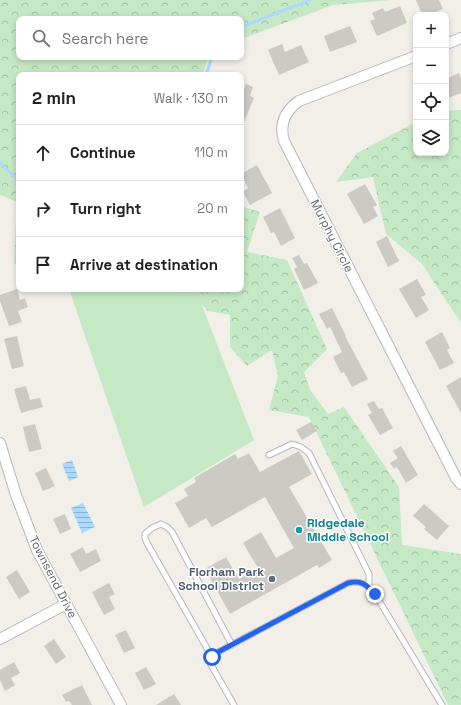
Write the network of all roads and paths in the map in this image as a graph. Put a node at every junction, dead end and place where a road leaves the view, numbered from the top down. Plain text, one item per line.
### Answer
1 (461, 38) edge
2 (449, 43) edge
3 (413, 57) edge
4 (0, 443) edge
5 (269, 455) dead end
6 (461, 484) edge
7 (369, 587) junction
8 (66, 604) junction
9 (0, 639) edge
10 (232, 644) junction
11 (212, 657) junction
12 (121, 705) edge
13 (234, 705) edge
14 (442, 705) edge

1 - 2 street
3 - 6 street, Murphy Circle
4 - 8 street, Townsend Drive
5 - 7 lane
7 - 10 lane
7 - 14 lane
8 - 9 street
8 - 12 street, Townsend Drive
10 - 11 lane
10 - 11 lane
11 - 13 lane

